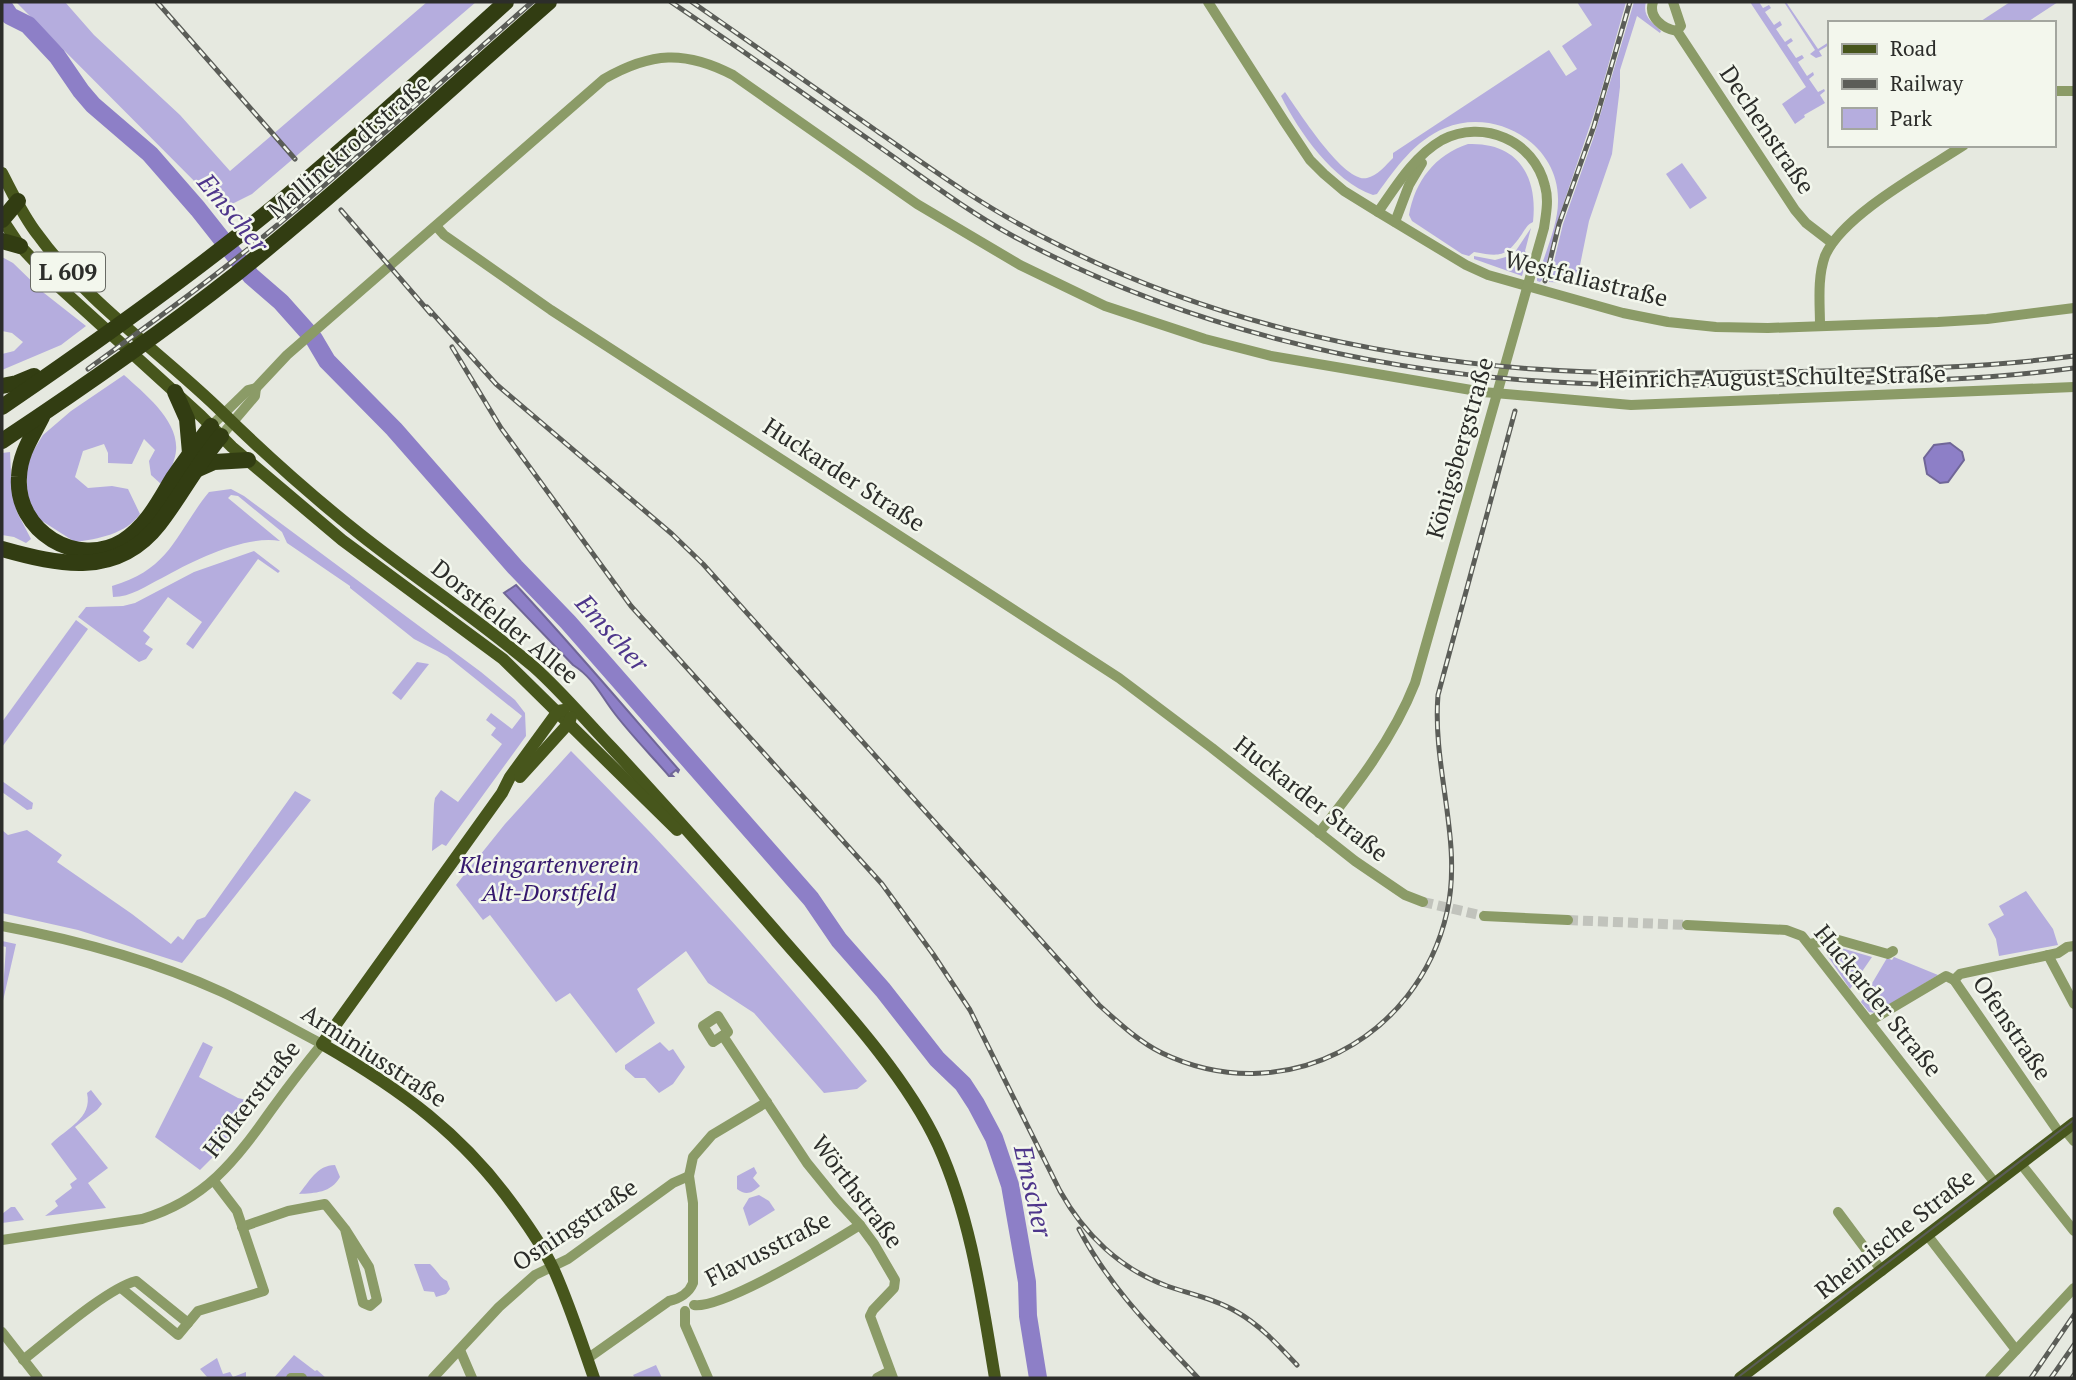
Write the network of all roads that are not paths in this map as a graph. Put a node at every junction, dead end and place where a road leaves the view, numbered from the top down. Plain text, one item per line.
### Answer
1 (506, 2) edge
2 (549, 2) edge
3 (1208, 2) edge
4 (1653, 2) edge
5 (1673, 2) edge
6 (1677, 31) junction
7 (2055, 91) edge
8 (2074, 91) edge
9 (1434, 146) junction
10 (1961, 147) edge
11 (2, 173) edge
12 (18, 201) junction
13 (2, 207) edge
14 (1378, 212) junction
15 (2, 219) edge
16 (1395, 222) junction
17 (436, 226) junction
18 (2, 241) edge
19 (1832, 243) junction
20 (20, 246) junction
21 (2074, 308) edge
22 (1820, 326) junction
23 (71, 359) junction
24 (2, 386) edge
25 (2074, 387) edge
26 (256, 388) junction
27 (175, 392) junction
28 (2, 407) edge
29 (45, 412) junction
30 (222, 412) junction
31 (233, 423) junction
32 (216, 431) junction
33 (2, 441) edge
34 (190, 453) junction
35 (248, 460) junction
36 (194, 471) junction
37 (2, 549) edge
38 (574, 706) junction
39 (558, 711) junction
40 (569, 723) junction
41 (502, 793) junction
42 (1318, 833) junction
43 (738, 888) junction
44 (1423, 902) tunnel mouth
45 (1484, 916) tunnel mouth
46 (1568, 920) tunnel mouth
47 (1686, 925) tunnel mouth
48 (2, 926) edge
49 (1810, 944) junction
50 (2074, 946) edge
51 (1893, 951) dead end
52 (2048, 955) junction
53 (1954, 980) junction
54 (2074, 1004) edge
55 (1870, 1021) junction
56 (723, 1036) dead end
57 (322, 1044) junction
58 (767, 1102) junction
59 (2067, 1129) edge
60 (2074, 1141) edge
61 (2021, 1164) junction
62 (689, 1176) junction
63 (214, 1181) junction
64 (1995, 1183) junction
65 (1838, 1212) dead end
66 (860, 1225) junction
67 (242, 1227) junction
68 (345, 1229) junction
69 (2074, 1231) edge
70 (1928, 1236) junction
71 (2, 1240) edge
72 (552, 1267) junction
73 (1882, 1271) junction
74 (2074, 1288) edge
75 (682, 1297) junction
76 (690, 1308) junction
77 (2, 1332) edge
78 (460, 1350) junction
79 (2016, 1350) junction
80 (587, 1359) junction
81 (23, 1360) junction
82 (892, 1374) edge
83 (38, 1378) edge
84 (291, 1378) edge
85 (302, 1378) edge
86 (433, 1378) edge
87 (472, 1378) edge
88 (594, 1378) edge
89 (708, 1378) edge
90 (877, 1378) edge
91 (995, 1378) edge
92 (1740, 1378) edge
93 (1990, 1378) edge

1 - 23 highway, Mallinckrodtstraße
2 - 29 highway, Mallinckrodtstraße
3 - 14 street, Westfaliastraße
4 - 6 street, Dechenstraße
5 - 6 street, Dechenstraße
6 - 19 street, Dechenstraße
7 - 8 street
9 - 14 street, Königsbergstraße
9 - 16 street
9 - 42 street, Königsbergstraße
10 - 19 street
11 - 12 main road, L 609
12 - 13 highway
12 - 15 highway
12 - 30 main road, L 609
14 - 16 street, Westfaliastraße
15 - 20 main road, L 609
16 - 22 street, Westfaliastraße
17 - 25 street, Heinrich-August-Schulte-Straße
17 - 26 street
17 - 42 street, Huckarder Straße
18 - 20 highway
19 - 22 street
20 - 27 main road, L 609
21 - 22 street, Westfaliastraße
23 - 24 highway
23 - 28 highway, Mallinckrodtstraße
26 - 30 street
26 - 31 street
27 - 32 main road, L 609
27 - 34 highway
29 - 33 highway, Mallinckrodtstraße
29 - 34 highway
30 - 31 main road, Dorstfelder Allee / L 609
30 - 32 street
31 - 32 street
31 - 38 main road, Dorstfelder Allee / L 609
32 - 34 highway
32 - 35 main road, Dorstfelder Allee / L 609
32 - 36 highway
35 - 36 highway
35 - 39 main road, Dorstfelder Allee / L 609
36 - 37 highway
38 - 39 main road
38 - 40 main road, Höfkerstraße
38 - 43 main road, Dorstfelder Allee / L 609
39 - 40 main road, Dorstfelder Allee / L 609
39 - 41 main road, Höfkerstraße
40 - 41 main road, Höfkerstraße
40 - 43 main road, Dorstfelder Allee / L 609
41 - 57 main road, Höfkerstraße
42 - 44 street, Huckarder Straße
43 - 91 main road, Dorstfelder Allee / L 609
45 - 46 street
47 - 49 street, Huckarder Straße
48 - 57 street, Arminiusstraße
49 - 51 street
49 - 55 street, Huckarder Straße
50 - 52 street
52 - 53 street
52 - 54 street
53 - 55 street
53 - 59 street, Ofenstraße
55 - 64 street, Huckarder Straße
56 - 58 street, Wörthstraße
57 - 63 street, Höfkerstraße
57 - 72 main road, Arminiusstraße
58 - 62 street
58 - 66 street, Wörthstraße
59 - 60 street, Ofenstraße
59 - 61 main road, Rheinische Straße
61 - 64 main road, Rheinische Straße
61 - 69 street
62 - 72 street, Osningstraße
62 - 75 street
63 - 67 street
63 - 71 street, Höfkerstraße
64 - 70 main road, Rheinische Straße
65 - 73 street
66 - 76 street, Flavusstraße
66 - 82 street, Wörthstraße
67 - 68 street
67 - 81 street
68 - 68 street
70 - 73 main road, Rheinische Straße
70 - 79 street
72 - 78 street, Osningstraße
72 - 80 main road, Arminiusstraße
73 - 92 main road, Rheinische Straße
74 - 79 street
75 - 76 street
75 - 80 street
76 - 89 street
77 - 81 street
78 - 86 street, Osningstraße
78 - 87 street
79 - 93 street
80 - 88 main road, Arminiusstraße
81 - 83 street
82 - 90 street
84 - 85 street

